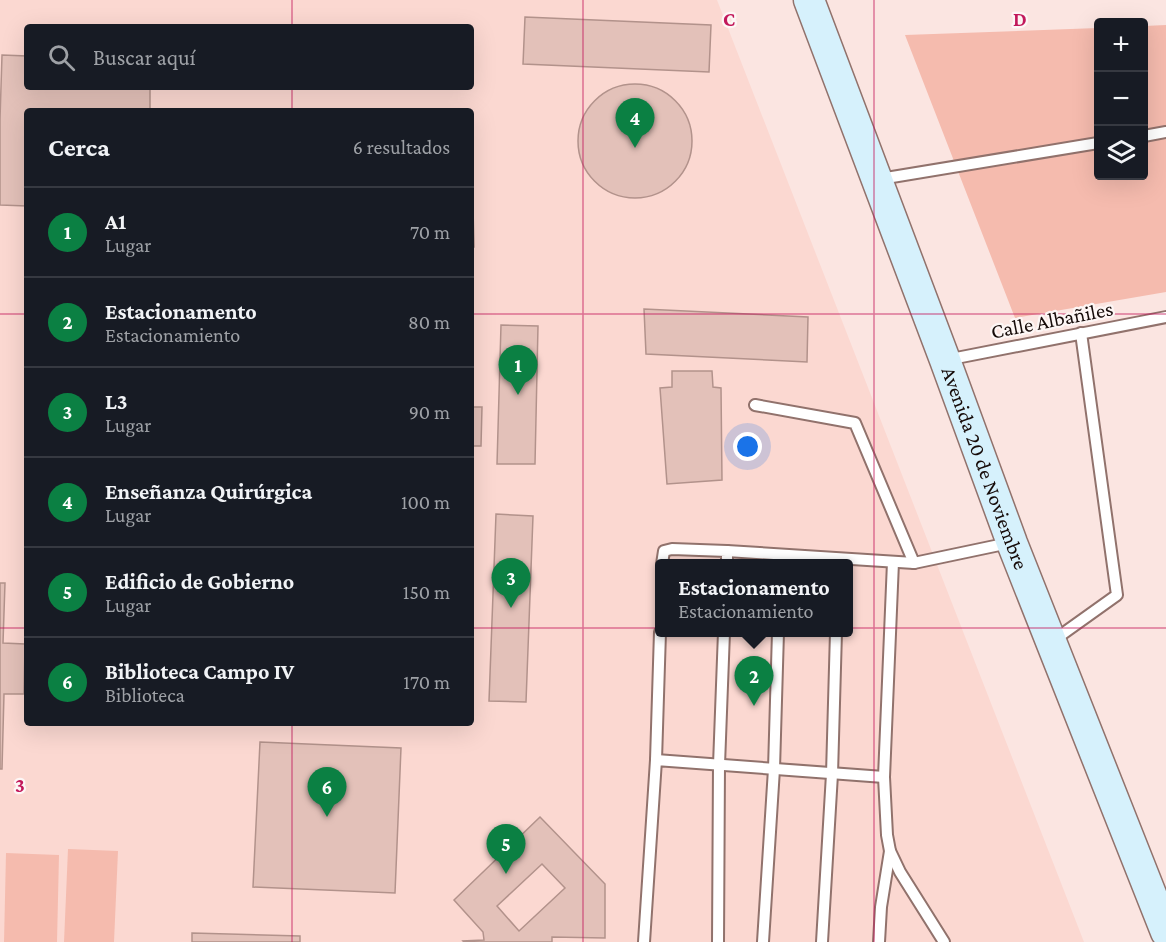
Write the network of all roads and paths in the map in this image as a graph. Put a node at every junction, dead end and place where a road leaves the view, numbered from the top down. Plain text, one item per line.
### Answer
1 (809, 0) edge
2 (1166, 132) edge
3 (1148, 135) edge
4 (1094, 145) edge
5 (877, 180) junction
6 (1166, 317) edge
7 (1080, 333) junction
8 (945, 360) junction
9 (754, 405) dead end
10 (1012, 543) junction
11 (727, 551) junction
12 (663, 559) edge
13 (727, 559) edge
14 (780, 559) edge
15 (853, 561) edge
16 (893, 562) junction
17 (914, 563) junction
18 (660, 637) edge
19 (724, 637) edge
20 (778, 637) edge
21 (836, 637) edge
22 (1051, 642) junction
23 (656, 760) junction
24 (719, 765) junction
25 (774, 770) junction
26 (832, 774) junction
27 (884, 777) junction
28 (890, 851) junction
29 (1166, 932) edge
30 (644, 942) edge
31 (718, 942) edge
32 (763, 942) edge
33 (822, 942) edge
34 (879, 942) edge
35 (944, 942) edge

1 - 5 main road, Avenida 20 de Noviembre
2 - 3 lane
4 - 5 lane
5 - 8 main road, Avenida 20 de Noviembre
6 - 7 lane, Calle Albañiles
7 - 8 lane, Calle Albañiles
7 - 22 lane
8 - 10 main road, Avenida 20 de Noviembre
9 - 17 lane
10 - 17 lane
10 - 22 main road, Avenida 20 de Noviembre
11 - 12 lane
11 - 13 lane
11 - 14 lane
15 - 16 lane
16 - 17 lane
16 - 27 lane
18 - 23 lane
19 - 24 lane
20 - 25 lane
21 - 26 lane
22 - 29 main road, Avenida 20 de Noviembre
23 - 24 lane
23 - 30 lane
24 - 25 lane
24 - 31 lane
25 - 26 lane
25 - 32 lane
26 - 27 lane
26 - 33 lane
27 - 28 lane
28 - 34 lane
28 - 35 lane

